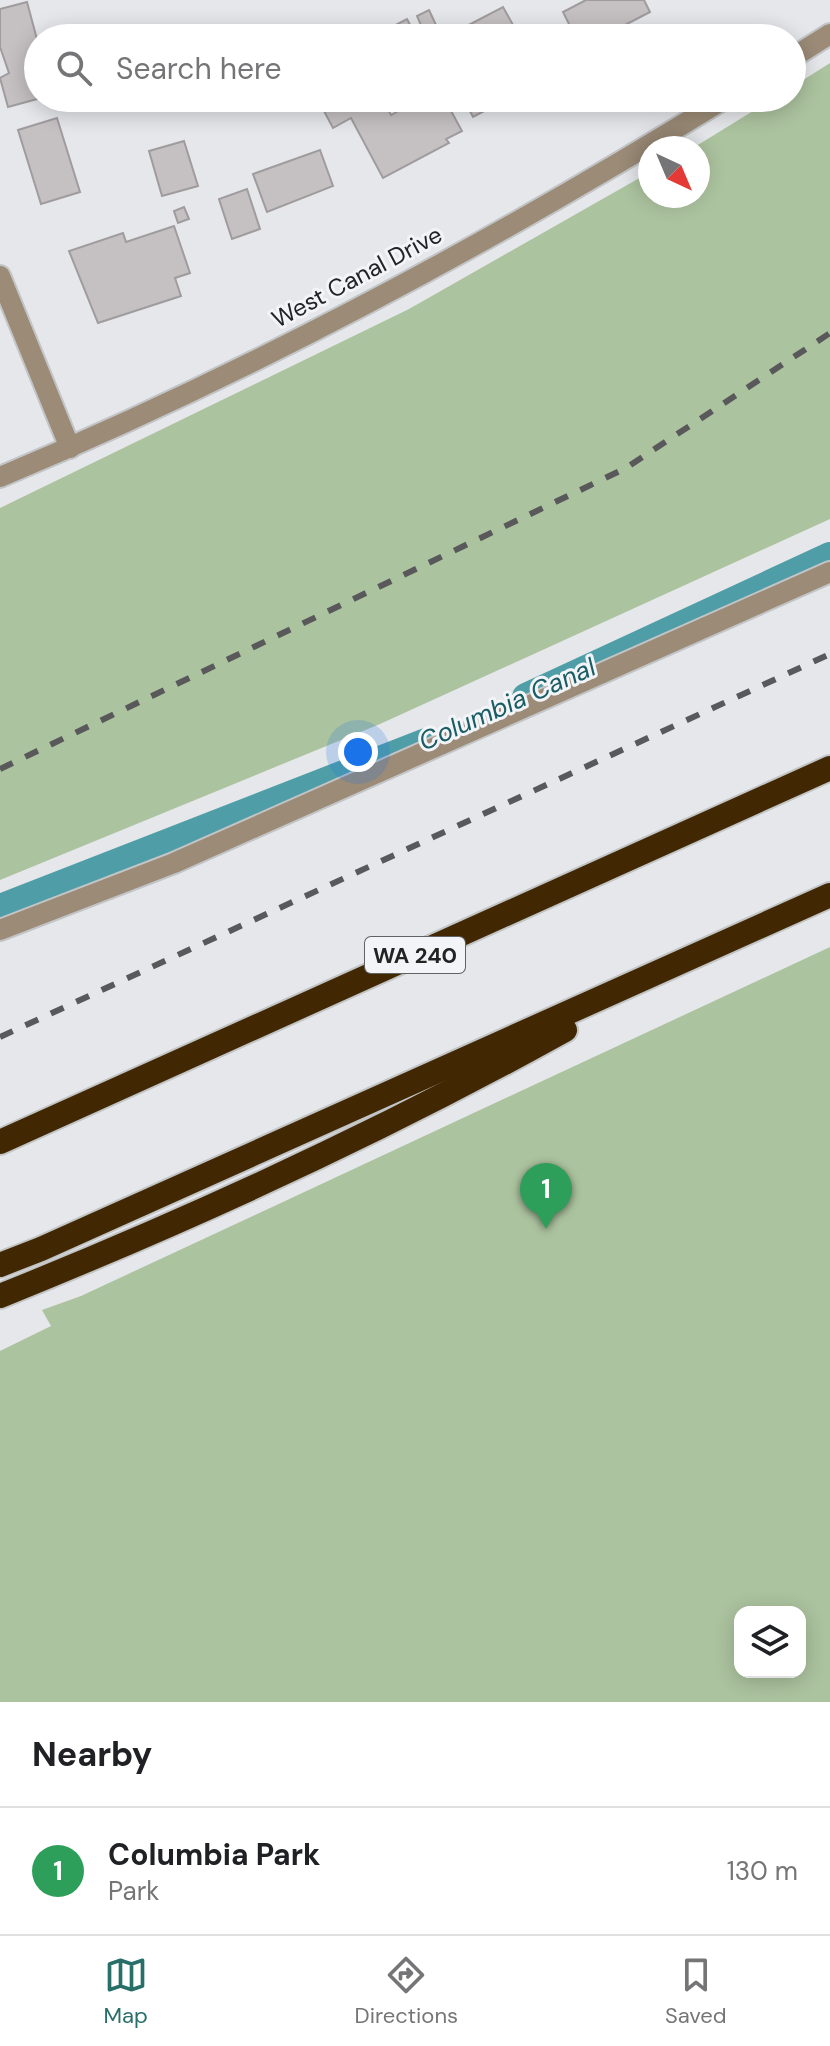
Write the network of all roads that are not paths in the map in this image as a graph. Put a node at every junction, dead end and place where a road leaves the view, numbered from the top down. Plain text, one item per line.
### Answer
1 (830, 34) edge
2 (806, 49) edge
3 (703, 112) edge
4 (0, 276) edge
5 (70, 448) junction
6 (0, 477) edge
7 (830, 572) edge
8 (830, 768) edge
9 (830, 895) edge
10 (0, 930) edge
11 (718, 946) junction
12 (0, 1142) edge
13 (0, 1265) edge
14 (0, 1296) edge

1 - 2 street
3 - 5 street, West Canal Drive
4 - 5 street
5 - 6 street, West Canal Drive
7 - 10 street
8 - 12 highway, WA 240
9 - 11 highway
11 - 13 highway
11 - 14 highway

